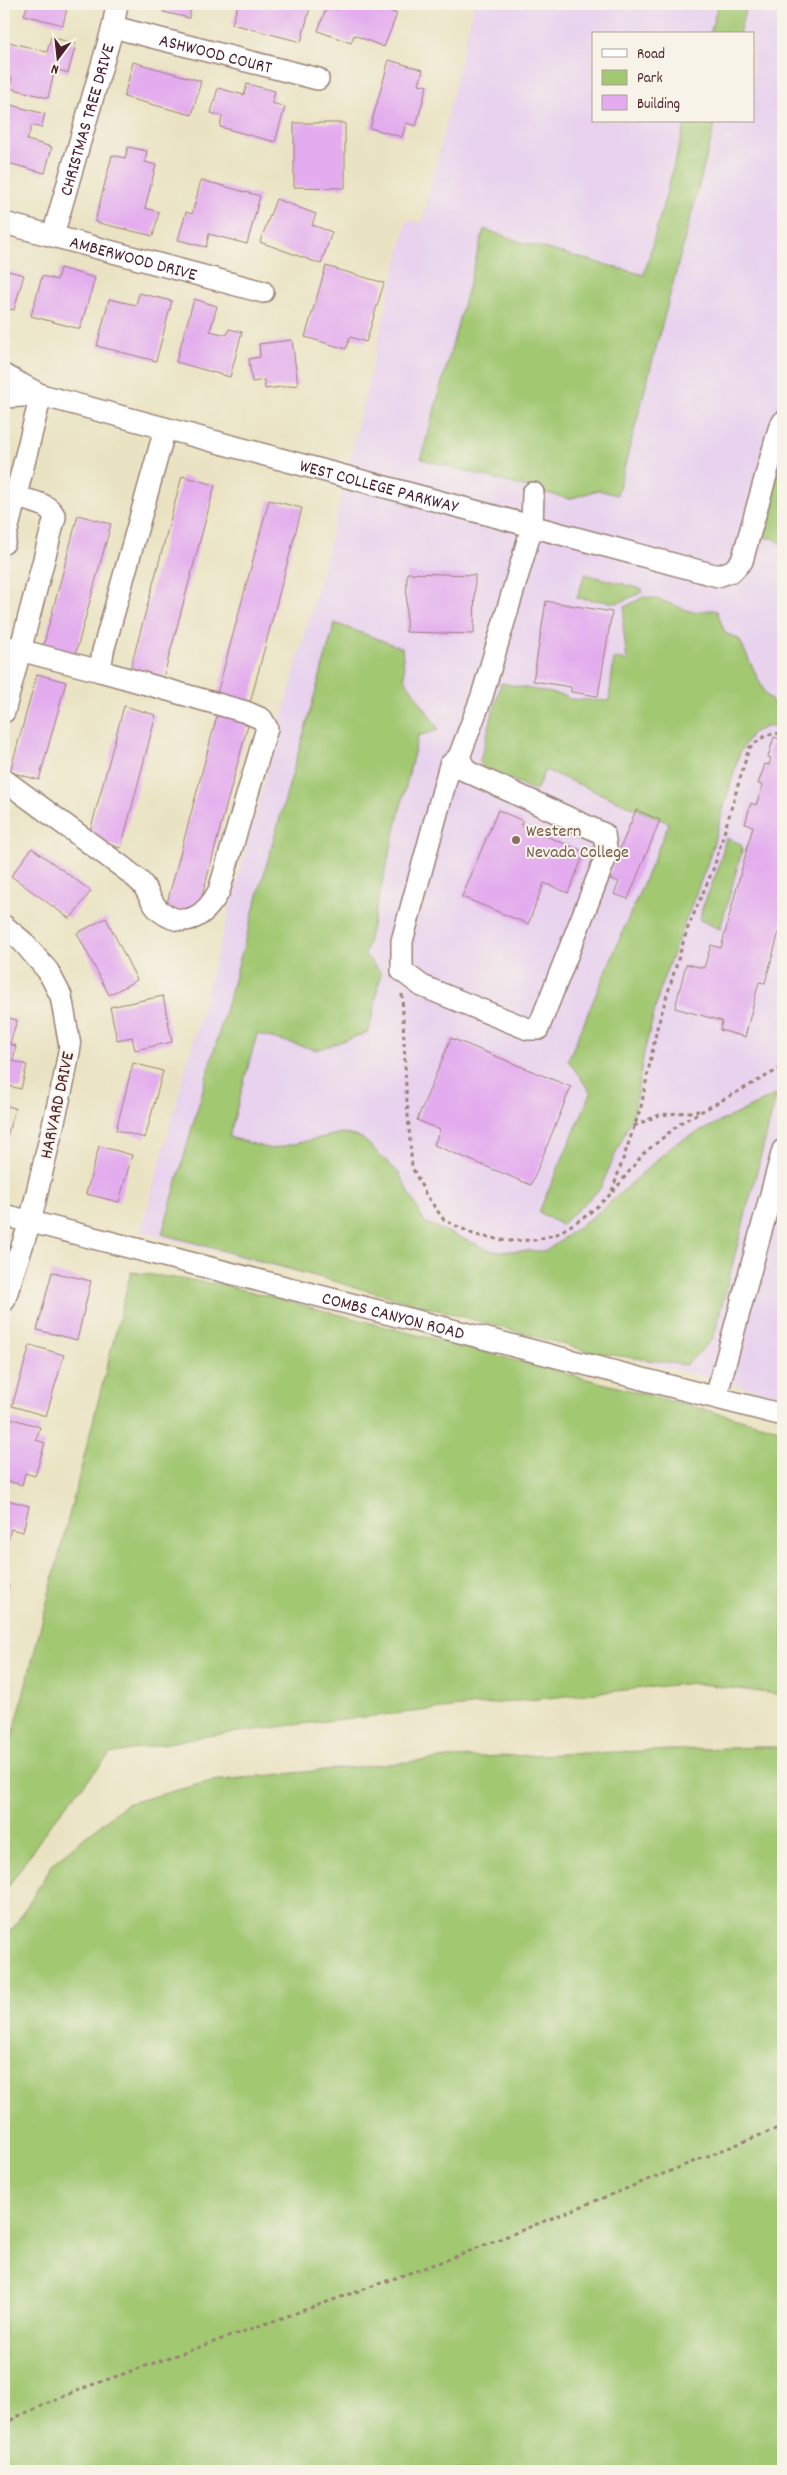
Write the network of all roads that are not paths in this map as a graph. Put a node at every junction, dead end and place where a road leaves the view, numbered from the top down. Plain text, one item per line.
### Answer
1 (117, 4) edge
2 (113, 27) junction
3 (318, 79) dead end
4 (4, 223) edge
5 (53, 235) junction
6 (263, 292) dead end
7 (4, 375) edge
8 (41, 395) junction
9 (4, 397) edge
10 (783, 422) edge
11 (165, 429) junction
12 (533, 493) dead end
13 (16, 497) junction
14 (532, 527) junction
15 (4, 543) edge
16 (12, 648) edge
17 (100, 671) junction
18 (4, 712) edge
19 (459, 757) junction
20 (4, 780) edge
21 (4, 926) edge
22 (782, 1161) edge
23 (4, 1215) edge
24 (30, 1222) junction
25 (4, 1301) edge
26 (716, 1397) junction
27 (783, 1415) edge

1 - 2 street, CHRISTMAS TREE DRIVE
2 - 3 street, ASHWOOD COURT
2 - 5 street, CHRISTMAS TREE DRIVE
4 - 5 street, AMBERWOOD DRIVE
5 - 6 street, AMBERWOOD DRIVE
7 - 8 street, WEST COLLEGE PARKWAY
8 - 9 street, WEST COLLEGE PARKWAY
8 - 11 street, WEST COLLEGE PARKWAY
8 - 13 street
10 - 14 street, WEST COLLEGE PARKWAY
11 - 14 street, WEST COLLEGE PARKWAY
11 - 17 street
12 - 14 street
13 - 15 street
13 - 16 street
14 - 19 street
16 - 17 street
16 - 18 street
17 - 20 street
19 - 19 street
21 - 24 street, HARVARD DRIVE
22 - 26 street
23 - 24 street, COMBS CANYON ROAD
24 - 25 street, HARVARD DRIVE
24 - 26 street, COMBS CANYON ROAD
26 - 27 street, COMBS CANYON ROAD

